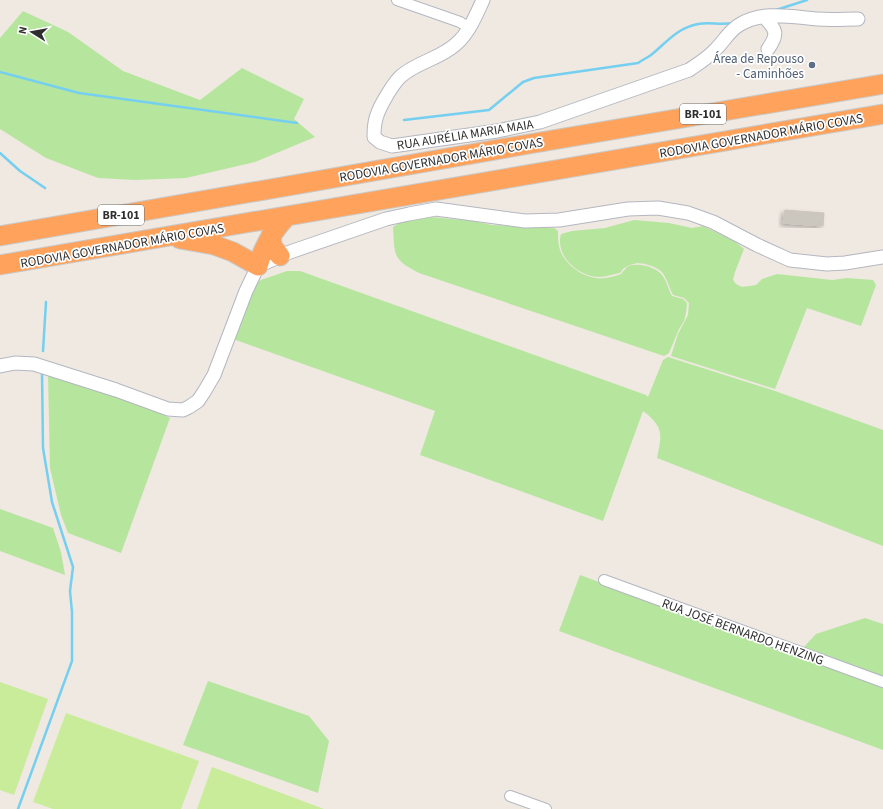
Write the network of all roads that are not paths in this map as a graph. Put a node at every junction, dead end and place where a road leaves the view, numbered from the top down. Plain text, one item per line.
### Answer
1 (397, 0) edge
2 (483, 0) edge
3 (764, 17) junction
4 (858, 19) dead end
5 (469, 28) junction
6 (768, 49) dead end
7 (883, 84) edge
8 (883, 114) edge
9 (286, 217) junction
10 (0, 232) edge
11 (26, 232) junction
12 (271, 235) junction
13 (0, 236) edge
14 (171, 236) junction
15 (280, 256) junction
16 (883, 257) edge
17 (0, 265) edge
18 (258, 266) junction
19 (0, 366) edge
20 (604, 580) dead end
21 (883, 682) edge
22 (510, 796) dead end
23 (546, 809) edge

1 - 5 street
2 - 5 street, RUA AURÉLIA MARIA MAIA
3 - 4 street
3 - 5 street, RUA AURÉLIA MARIA MAIA
3 - 6 street
7 - 11 highway, RODOVIA GOVERNADOR MÁRIO COVAS / BR-101
8 - 9 highway, RODOVIA GOVERNADOR MÁRIO COVAS / BR-101
9 - 12 highway
9 - 14 highway, RODOVIA GOVERNADOR MÁRIO COVAS / BR-101
10 - 11 highway, BR-101
11 - 13 highway, RODOVIA GOVERNADOR MÁRIO COVAS / BR-101
12 - 15 highway
12 - 18 highway
14 - 17 highway, RODOVIA GOVERNADOR MÁRIO COVAS / BR-101
14 - 18 highway
15 - 16 street
15 - 18 street
18 - 19 street
20 - 21 street, RUA JOSÉ BERNARDO HENZING
22 - 23 street

